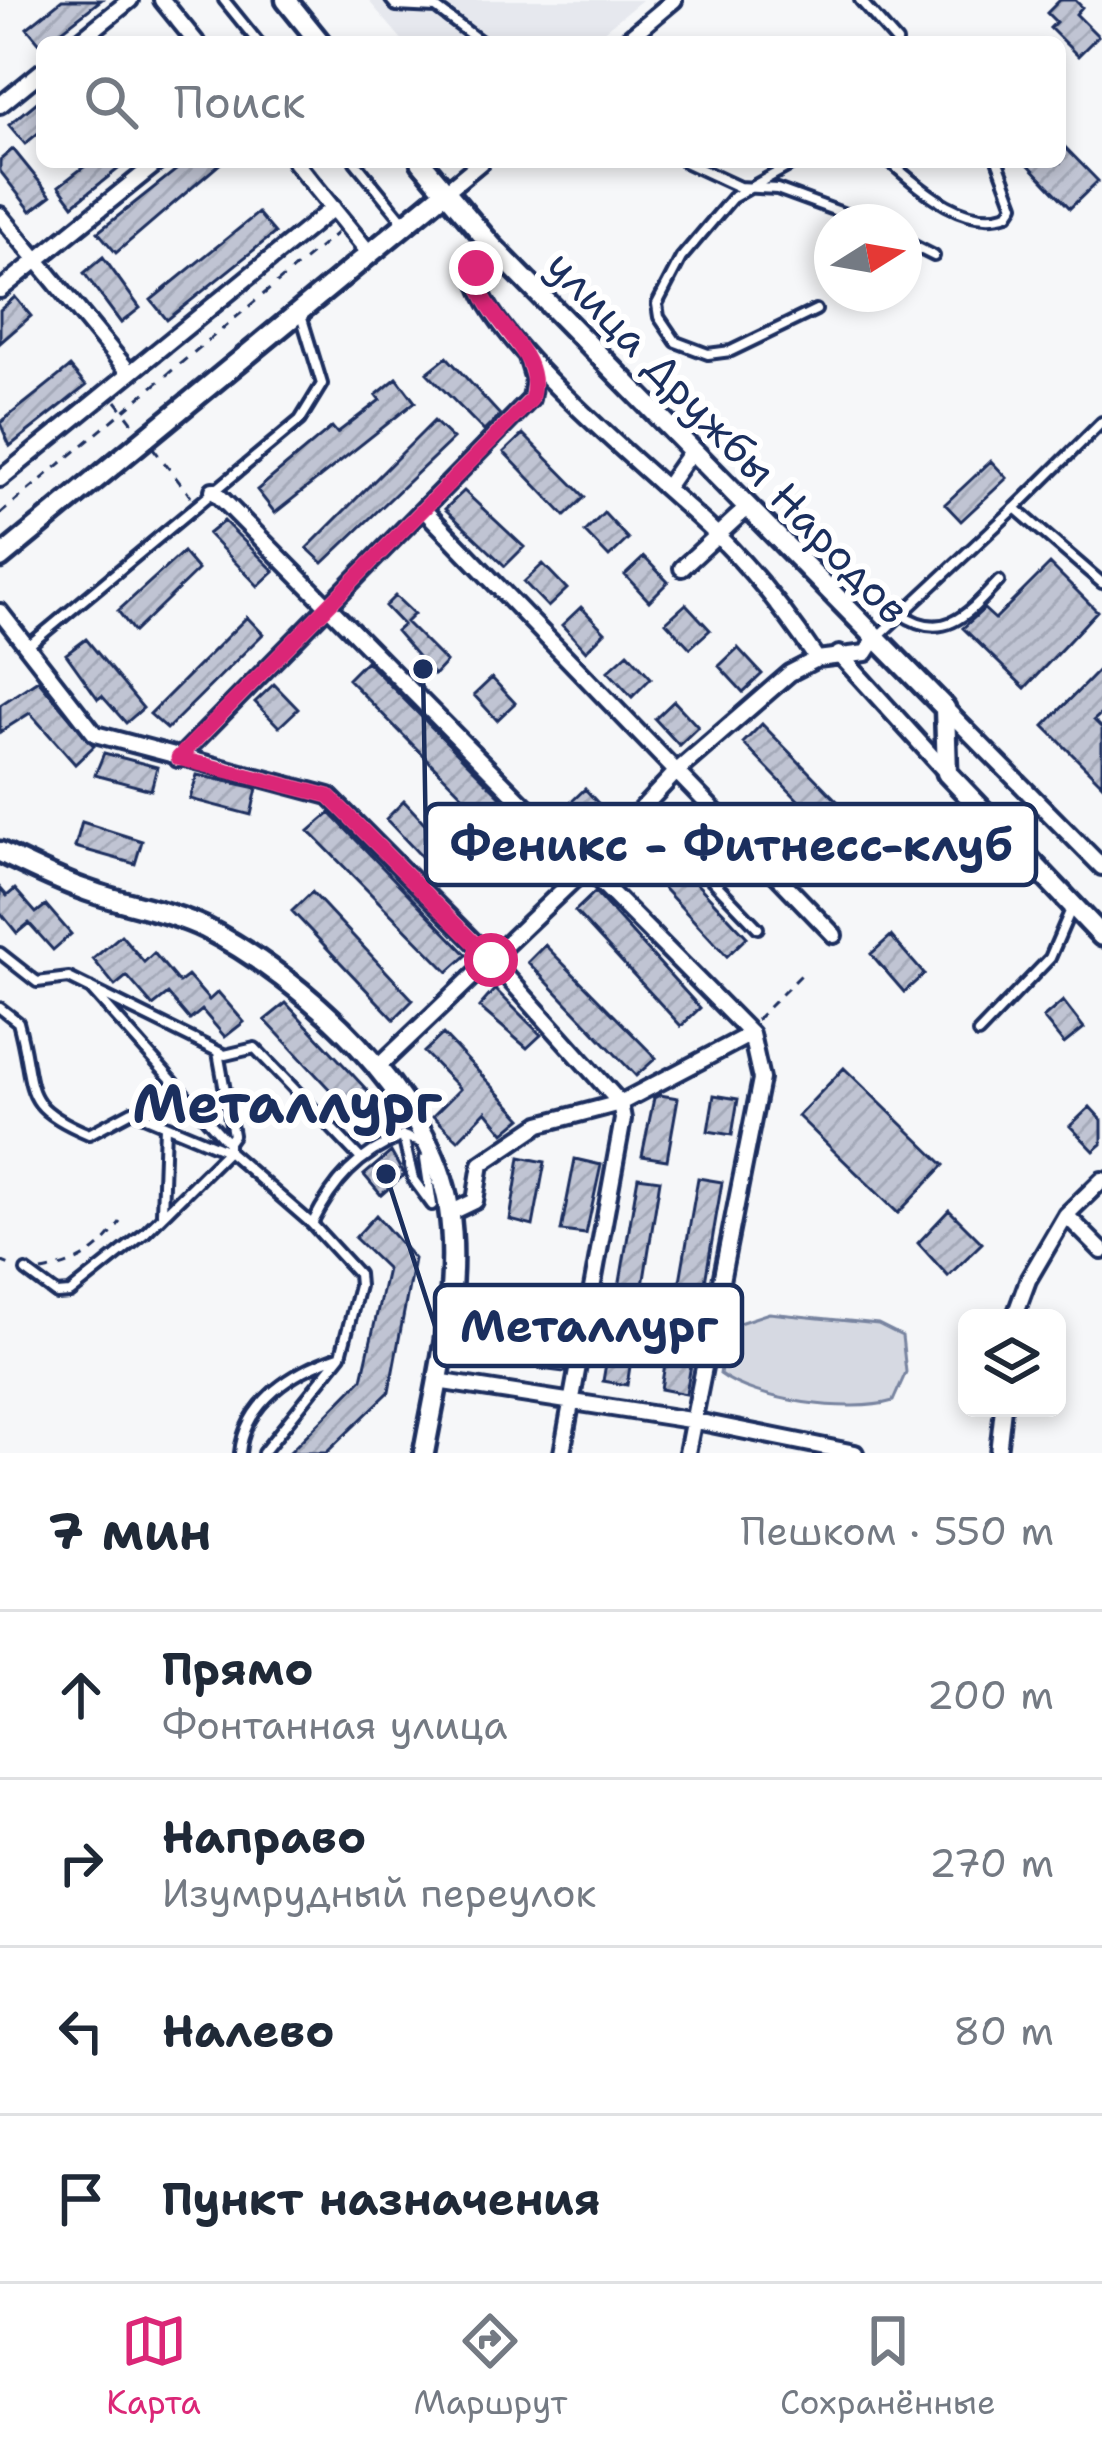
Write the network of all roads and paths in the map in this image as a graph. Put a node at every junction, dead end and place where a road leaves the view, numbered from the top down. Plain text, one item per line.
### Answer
1 (130, 0) edge
2 (162, 0) edge
3 (224, 0) edge
4 (286, 0) edge
5 (391, 0) edge
6 (674, 0) edge
7 (860, 0) edge
8 (85, 36) edge
9 (191, 36) edge
10 (253, 36) edge
11 (315, 36) edge
12 (473, 36) edge
13 (631, 36) edge
14 (892, 36) edge
15 (36, 76) edge
16 (0, 105) edge
17 (151, 168) edge
18 (300, 168) edge
19 (360, 168) edge
20 (427, 168) edge
21 (474, 168) edge
22 (701, 168) edge
23 (786, 168) edge
24 (897, 168) edge
25 (1000, 168) edge
26 (754, 188) junction
27 (446, 191) junction
28 (819, 204) edge
29 (334, 208) junction
30 (0, 215) edge
31 (347, 224) junction
32 (406, 225) junction
33 (492, 246) junction
34 (922, 250) edge
35 (370, 254) junction
36 (934, 256) dead end
37 (36, 261) junction
38 (0, 290) edge
39 (300, 310) junction
40 (814, 311) edge
41 (526, 355) junction
42 (129, 372) junction
43 (1102, 422) edge
44 (692, 450) junction
45 (0, 479) edge
46 (667, 486) junction
47 (213, 490) junction
48 (748, 507) junction
49 (1015, 508) junction
50 (424, 511) junction
51 (0, 514) edge
52 (718, 535) junction
53 (0, 558) edge
54 (682, 568) dead end
55 (999, 581) dead end
56 (1102, 583) edge
57 (327, 606) junction
58 (0, 612) edge
59 (900, 613) junction
60 (6, 633) edge
61 (875, 639) junction
62 (27, 646) junction
63 (839, 655) junction
64 (817, 659) junction
65 (945, 708) junction
66 (178, 758) junction
67 (677, 771) junction
68 (947, 773) junction
69 (643, 808) junction
70 (0, 852) edge
71 (1102, 867) edge
72 (586, 868) junction
73 (1073, 906) junction
74 (758, 928) dead end
75 (835, 934) dead end
76 (1102, 936) edge
77 (0, 953) edge
78 (491, 960) junction
79 (804, 972) dead end
80 (90, 988) junction
81 (0, 1008) edge
82 (748, 1031) junction
83 (978, 1033) dead end
84 (218, 1051) junction
85 (378, 1067) junction
86 (620, 1103) junction
87 (165, 1125) junction
88 (403, 1136) junction
89 (423, 1143) junction
90 (228, 1147) junction
91 (360, 1158) junction
92 (1102, 1180) edge
93 (450, 1213) junction
94 (162, 1214) junction
95 (1066, 1215) junction
96 (120, 1222) dead end
97 (313, 1224) junction
98 (1102, 1251) edge
99 (0, 1261) edge
100 (26, 1270) junction
101 (1017, 1309) edge
102 (341, 1355) junction
103 (437, 1381) junction
104 (571, 1401) junction
105 (1003, 1417) edge
106 (696, 1421) junction
107 (848, 1452) edge
108 (241, 1453) edge
109 (263, 1453) edge
110 (424, 1453) edge
111 (562, 1453) edge
112 (687, 1453) edge
113 (998, 1453) edge

1 - 8 street
2 - 9 street
3 - 10 lane
4 - 11 street
5 - 12 lane
6 - 13 street
7 - 14 lane
15 - 16 street
17 - 37 street
18 - 29 street
19 - 32 lane
20 - 27 street, улица Дружбы Народов
21 - 27 street
22 - 26 lane
23 - 26 lane
24 - 25 lane
26 - 28 lane
26 - 40 lane
27 - 32 street
27 - 33 street, улица Дружбы Народов
29 - 31 street
29 - 42 street
30 - 37 street
31 - 35 street
31 - 51 path
32 - 35 street
33 - 41 street
33 - 44 street, улица Дружбы Народов
34 - 36 lane
35 - 39 street
37 - 38 street
37 - 42 street
39 - 47 lane
39 - 53 street
41 - 46 street
41 - 50 street
42 - 45 street
43 - 49 lane
44 - 46 street
44 - 48 street, улица Дружбы Народов
46 - 52 street
47 - 57 street
47 - 62 lane
48 - 52 street
48 - 61 street, улица Дружбы Народов
49 - 56 lane
49 - 59 lane
50 - 57 street
50 - 67 street
52 - 54 street
52 - 64 street
55 - 59 lane
57 - 66 street
57 - 72 street
58 - 60 street
59 - 61 lane
60 - 62 street
61 - 63 street
61 - 65 street, улица Дружбы Народов
62 - 66 street
63 - 64 street
63 - 68 street, улица Дружбы Народов
64 - 67 street
65 - 68 street
65 - 71 street
66 - 78 street
67 - 69 street
67 - 75 street
68 - 73 street, улица Дружбы Народов
69 - 72 street
69 - 74 lane
70 - 85 street
72 - 78 street
72 - 82 street
73 - 76 street, улица Дружбы Народов
73 - 83 lane
77 - 80 lane
78 - 85 street
78 - 86 street
79 - 82 path
80 - 84 lane
80 - 90 lane
81 - 87 lane
82 - 86 street
82 - 106 street
84 - 90 lane
84 - 91 lane
85 - 89 street
86 - 93 street
86 - 104 street
87 - 90 lane
87 - 94 lane
88 - 89 lane
88 - 89 lane
88 - 91 lane
89 - 93 street
90 - 94 lane
90 - 97 lane
91 - 97 lane
92 - 95 street
93 - 103 street
94 - 100 lane
95 - 98 street
95 - 101 street
96 - 100 path
97 - 102 lane
99 - 100 path
102 - 108 lane
102 - 109 lane
103 - 104 street
103 - 110 street
104 - 106 street
104 - 111 street
105 - 113 street
106 - 107 street
106 - 112 street

